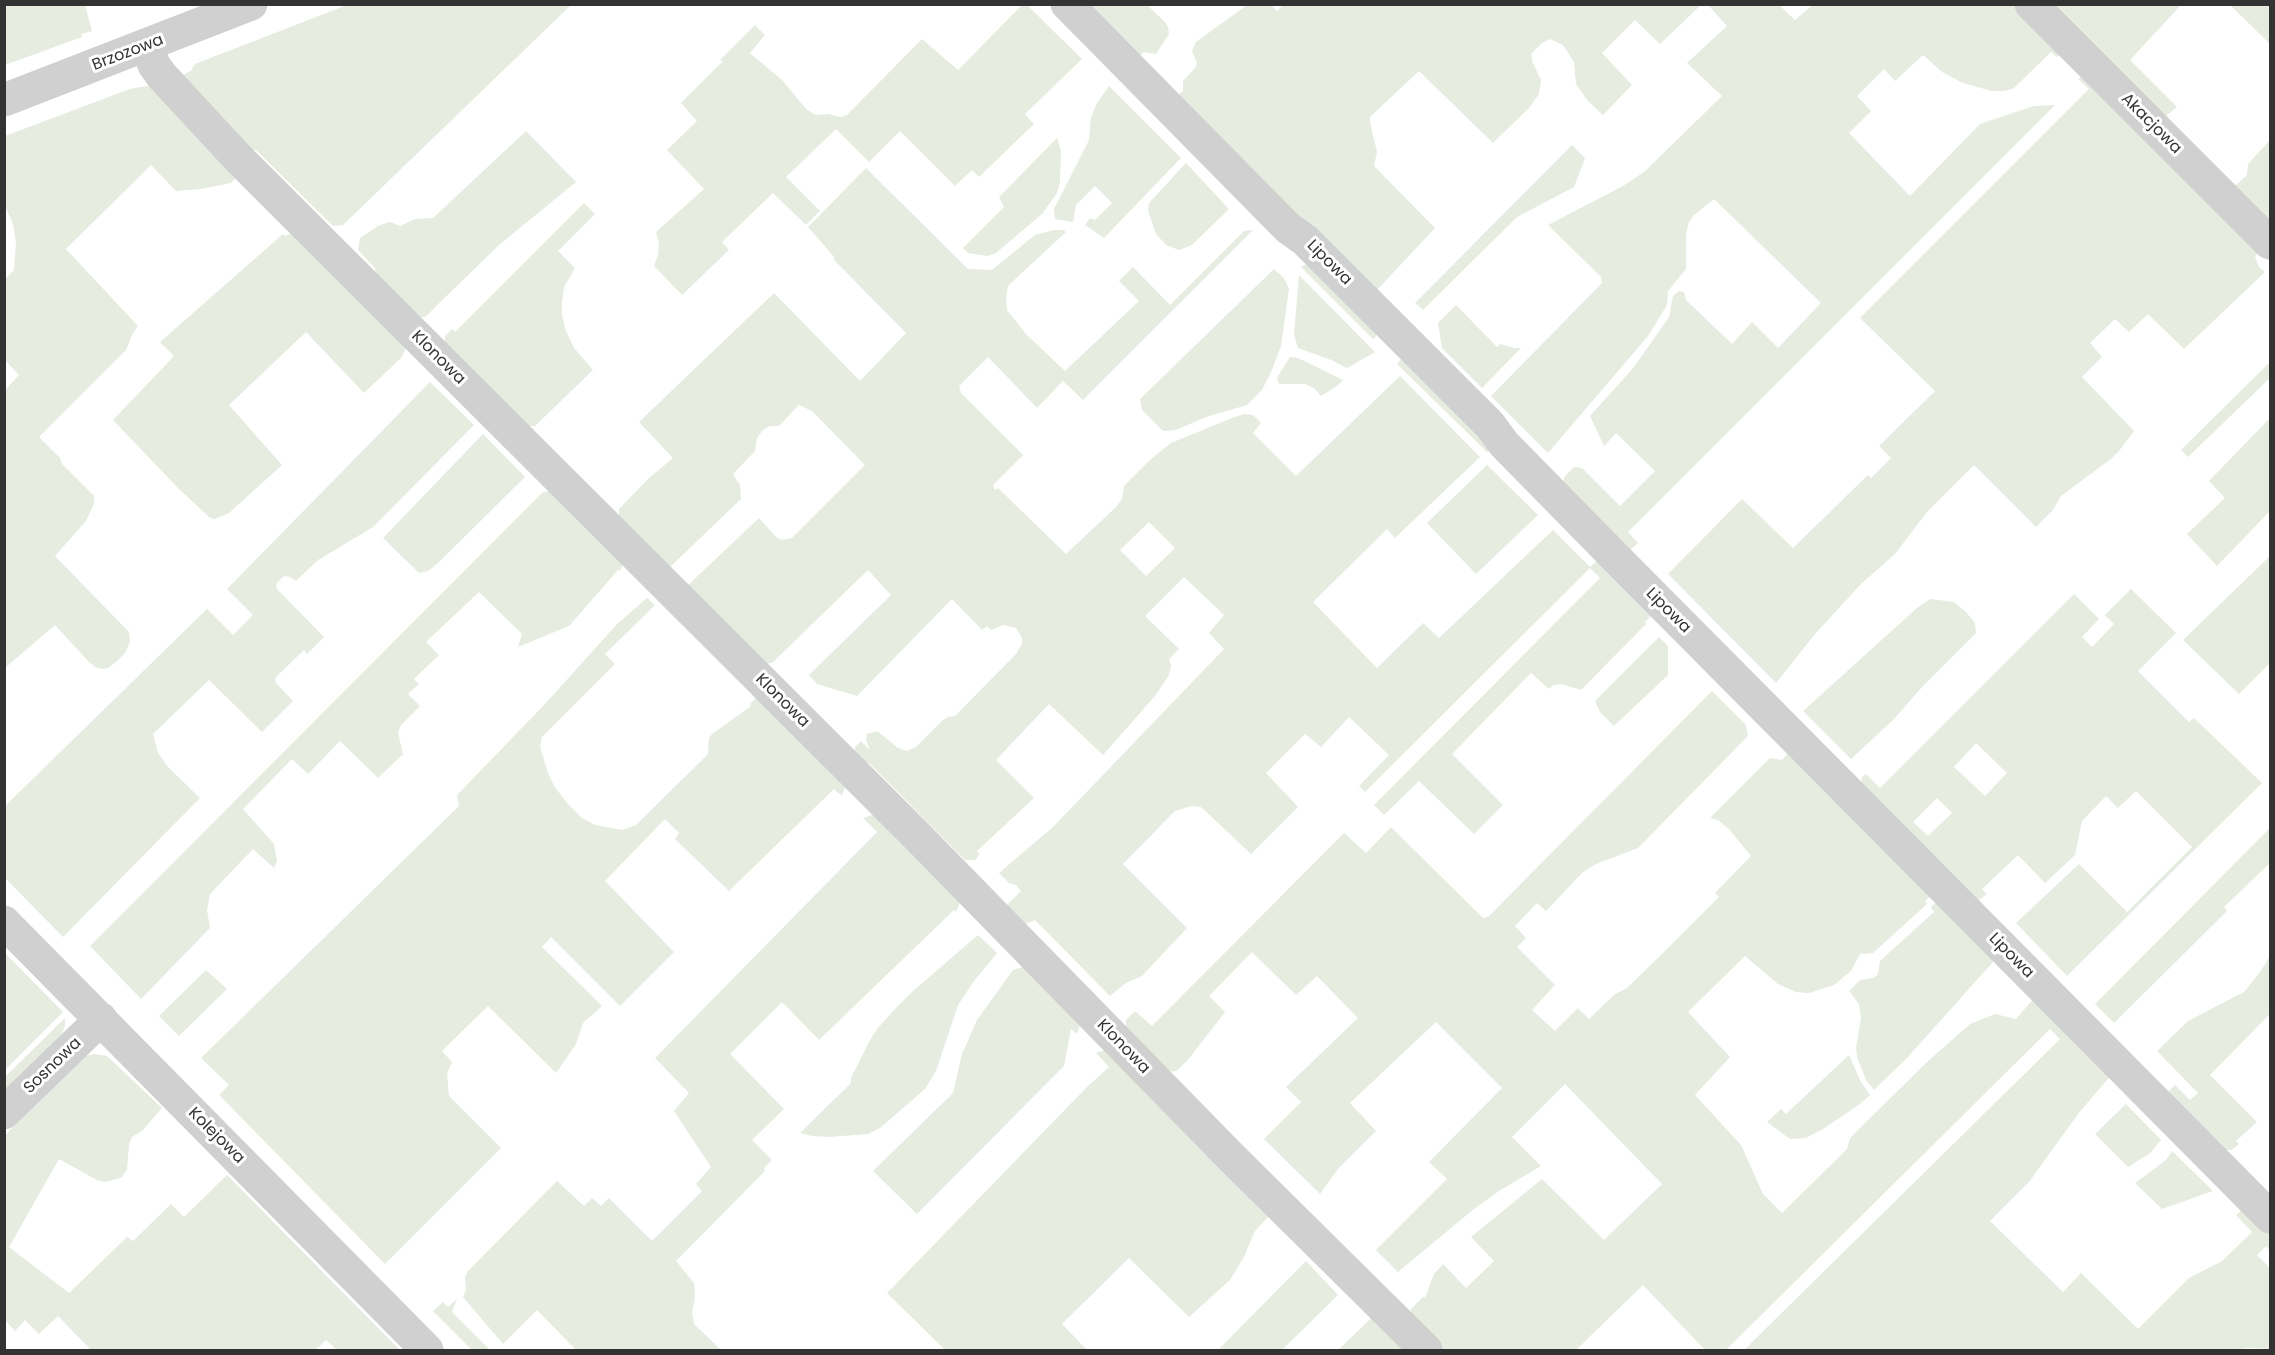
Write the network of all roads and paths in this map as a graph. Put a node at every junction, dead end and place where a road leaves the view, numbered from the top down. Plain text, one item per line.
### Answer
1 (251, 4) edge
2 (1067, 4) edge
3 (2031, 4) edge
4 (147, 46) junction
5 (4, 100) edge
6 (2271, 243) edge
7 (4, 922) edge
8 (101, 1019) junction
9 (4, 1113) edge
10 (2271, 1217) edge
11 (427, 1350) edge
12 (1426, 1350) edge

1 - 4 street, Brzozowa
2 - 10 street, Lipowa
3 - 6 street, Akacjowa
4 - 5 street, Brzozowa
4 - 12 street, Klonowa
7 - 8 street, Kolejowa
8 - 9 street, Sosnowa
8 - 11 street, Kolejowa

